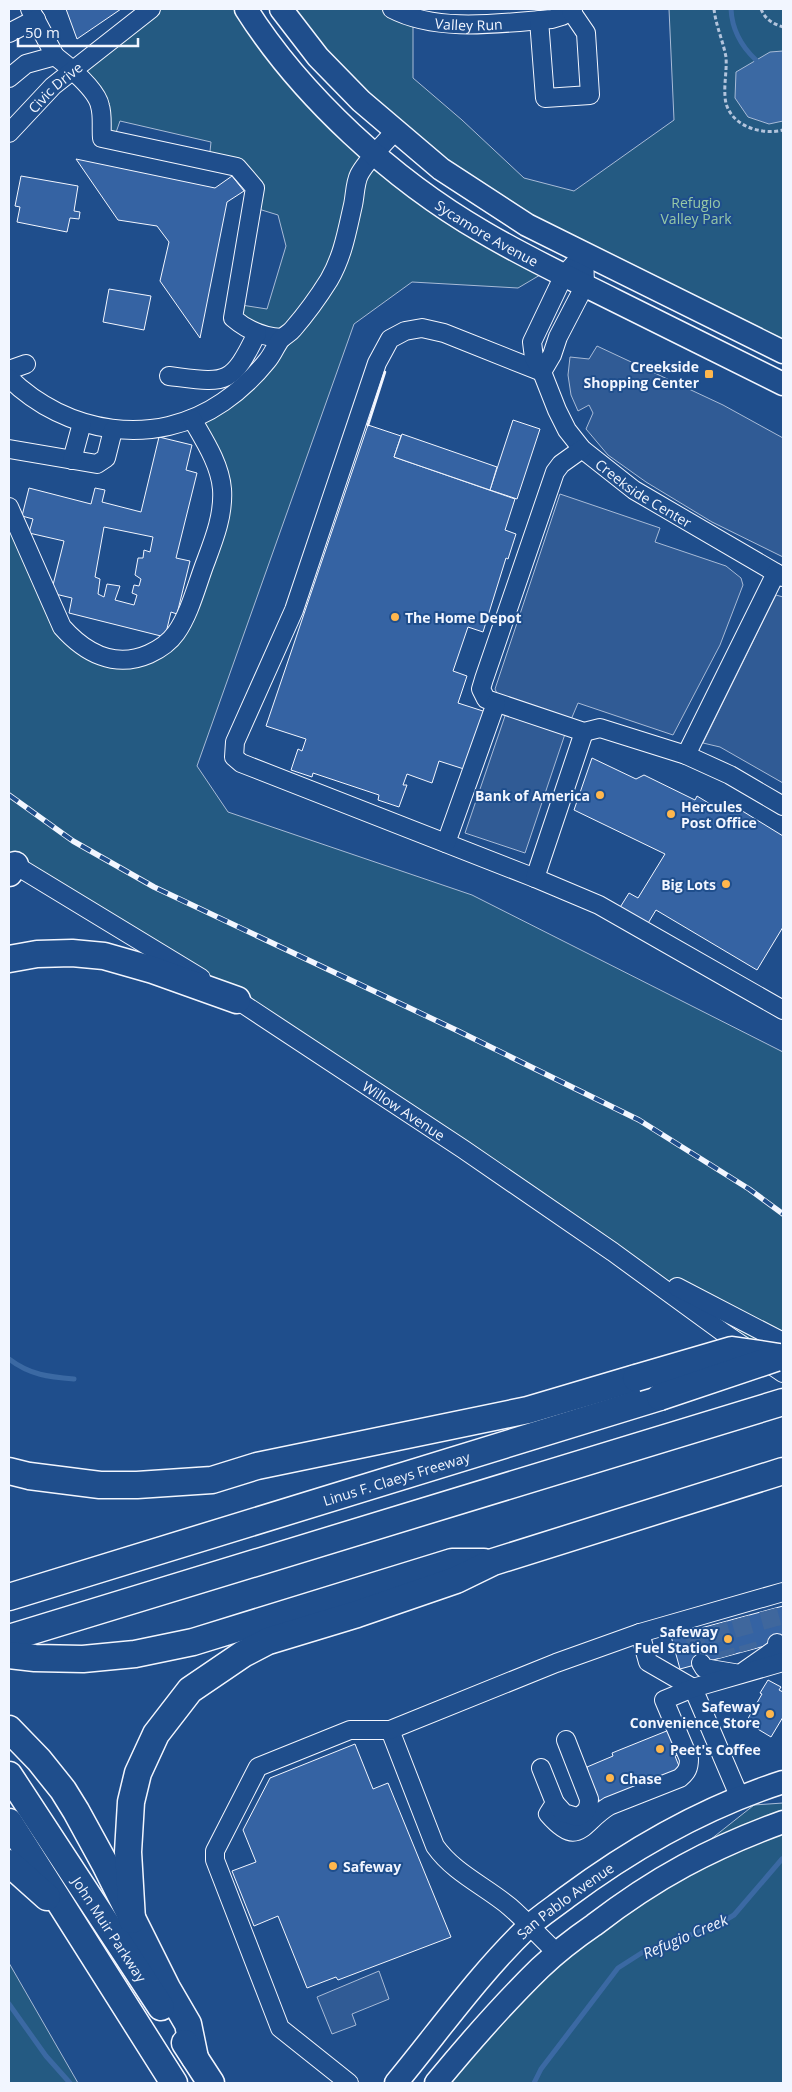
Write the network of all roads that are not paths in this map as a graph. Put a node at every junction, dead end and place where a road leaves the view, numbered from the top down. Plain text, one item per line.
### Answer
1 (151, 9) edge
2 (246, 9) edge
3 (281, 9) edge
4 (392, 9) edge
5 (572, 10) edge
6 (33, 14) edge
7 (539, 20) junction
8 (9, 34) edge
9 (55, 56) junction
10 (73, 70) junction
11 (9, 78) edge
12 (395, 131) junction
13 (9, 133) edge
14 (376, 154) junction
15 (584, 253) junction
16 (564, 275) junction
17 (585, 285) junction
18 (257, 333) junction
19 (282, 338) junction
20 (783, 352) edge
21 (26, 364) dead end
22 (9, 370) edge
23 (542, 372) junction
24 (169, 376) dead end
25 (9, 378) edge
26 (783, 384) edge
27 (192, 419) junction
28 (82, 423) junction
29 (113, 430) junction
30 (9, 448) edge
31 (582, 449) junction
32 (72, 460) junction
33 (9, 506) edge
34 (780, 575) edge
35 (496, 703) junction
36 (584, 732) junction
37 (686, 755) junction
38 (783, 806) edge
39 (446, 843) junction
40 (10, 865) edge
41 (535, 878) junction
42 (9, 959) edge
43 (238, 1000) junction
44 (783, 1010) edge
45 (613, 1252) junction
46 (782, 1357) edge
47 (783, 1402) edge
48 (9, 1456) edge
49 (257, 1466) junction
50 (9, 1471) edge
51 (783, 1471) edge
52 (493, 1562) junction
53 (783, 1592) edge
54 (9, 1596) edge
55 (768, 1610) dead end
56 (721, 1616) junction
57 (740, 1618) dead end
58 (693, 1631) dead end
59 (640, 1633) junction
60 (9, 1638) edge
61 (777, 1643) dead end
62 (749, 1650) tunnel mouth
63 (9, 1655) edge
64 (727, 1656) tunnel mouth
65 (783, 1662) edge
66 (701, 1663) dead end
67 (740, 1674) junction
68 (693, 1688) junction
69 (9, 1729) edge
70 (390, 1730) junction
71 (566, 1740) dead end
72 (541, 1768) dead end
73 (9, 1775) edge
74 (783, 1782) edge
75 (740, 1798) junction
76 (551, 1808) junction
77 (9, 1822) edge
78 (783, 1822) edge
79 (9, 1863) edge
80 (64, 1910) junction
81 (132, 1920) junction
82 (530, 1926) junction
83 (557, 1953) junction
84 (194, 2058) junction
85 (174, 2083) edge
86 (211, 2083) edge
87 (348, 2083) edge
88 (396, 2083) edge
89 (436, 2083) edge

1 - 10 street, Civic Drive
2 - 14 main road, Sycamore Avenue
3 - 12 main road, Sycamore Avenue
4 - 7 street, Valley Run
5 - 7 street, Valley Run
5 - 7 street
6 - 8 street
6 - 9 street
9 - 10 street
9 - 11 street
10 - 13 street, Civic Drive
10 - 18 street
12 - 14 street
12 - 15 main road, Sycamore Avenue
14 - 16 main road, Sycamore Avenue
14 - 19 street
15 - 16 street, Creekside Center
15 - 17 street
15 - 20 main road, Sycamore Avenue
16 - 17 main road, Sycamore Avenue
16 - 23 street, Creekside Center
17 - 23 street
17 - 26 main road, Sycamore Avenue
18 - 19 street
18 - 24 street
19 - 27 street
21 - 22 street
23 - 31 street, Creekside Center
23 - 39 street
25 - 28 street
27 - 29 street
27 - 33 street
28 - 29 street
28 - 32 street
29 - 32 street
30 - 32 street
31 - 34 street, Creekside Center
31 - 35 street
34 - 37 street
35 - 36 street
35 - 39 street
36 - 37 street
36 - 41 street
37 - 38 street
39 - 41 street
40 - 43 street, Willow Avenue
41 - 44 street
42 - 43 highway
43 - 45 street, Willow Avenue
45 - 46 street
45 - 46 street, Willow Avenue
46 - 49 highway, bridge
46 - 54 highway, Linus F. Claeys Freeway, bridge
47 - 60 highway
48 - 49 highway
49 - 50 highway
51 - 52 highway
52 - 63 highway
52 - 81 highway
53 - 56 street
55 - 56 street
56 - 57 street
56 - 58 street
56 - 59 street
59 - 68 street
59 - 70 street
61 - 67 street
62 - 67 street
64 - 67 street
65 - 67 street
66 - 67 street
67 - 68 street
68 - 75 street
68 - 76 street
69 - 81 highway
70 - 82 street
70 - 87 street
71 - 76 street
72 - 76 street
73 - 84 highway, John Muir Parkway
74 - 75 main road, San Pablo Avenue
75 - 82 main road, San Pablo Avenue
77 - 80 highway, John Muir Parkway
78 - 83 main road
79 - 80 highway
80 - 85 highway, John Muir Parkway
81 - 84 highway
82 - 83 street
82 - 88 main road, San Pablo Avenue
83 - 89 main road
84 - 86 highway, John Muir Parkway

